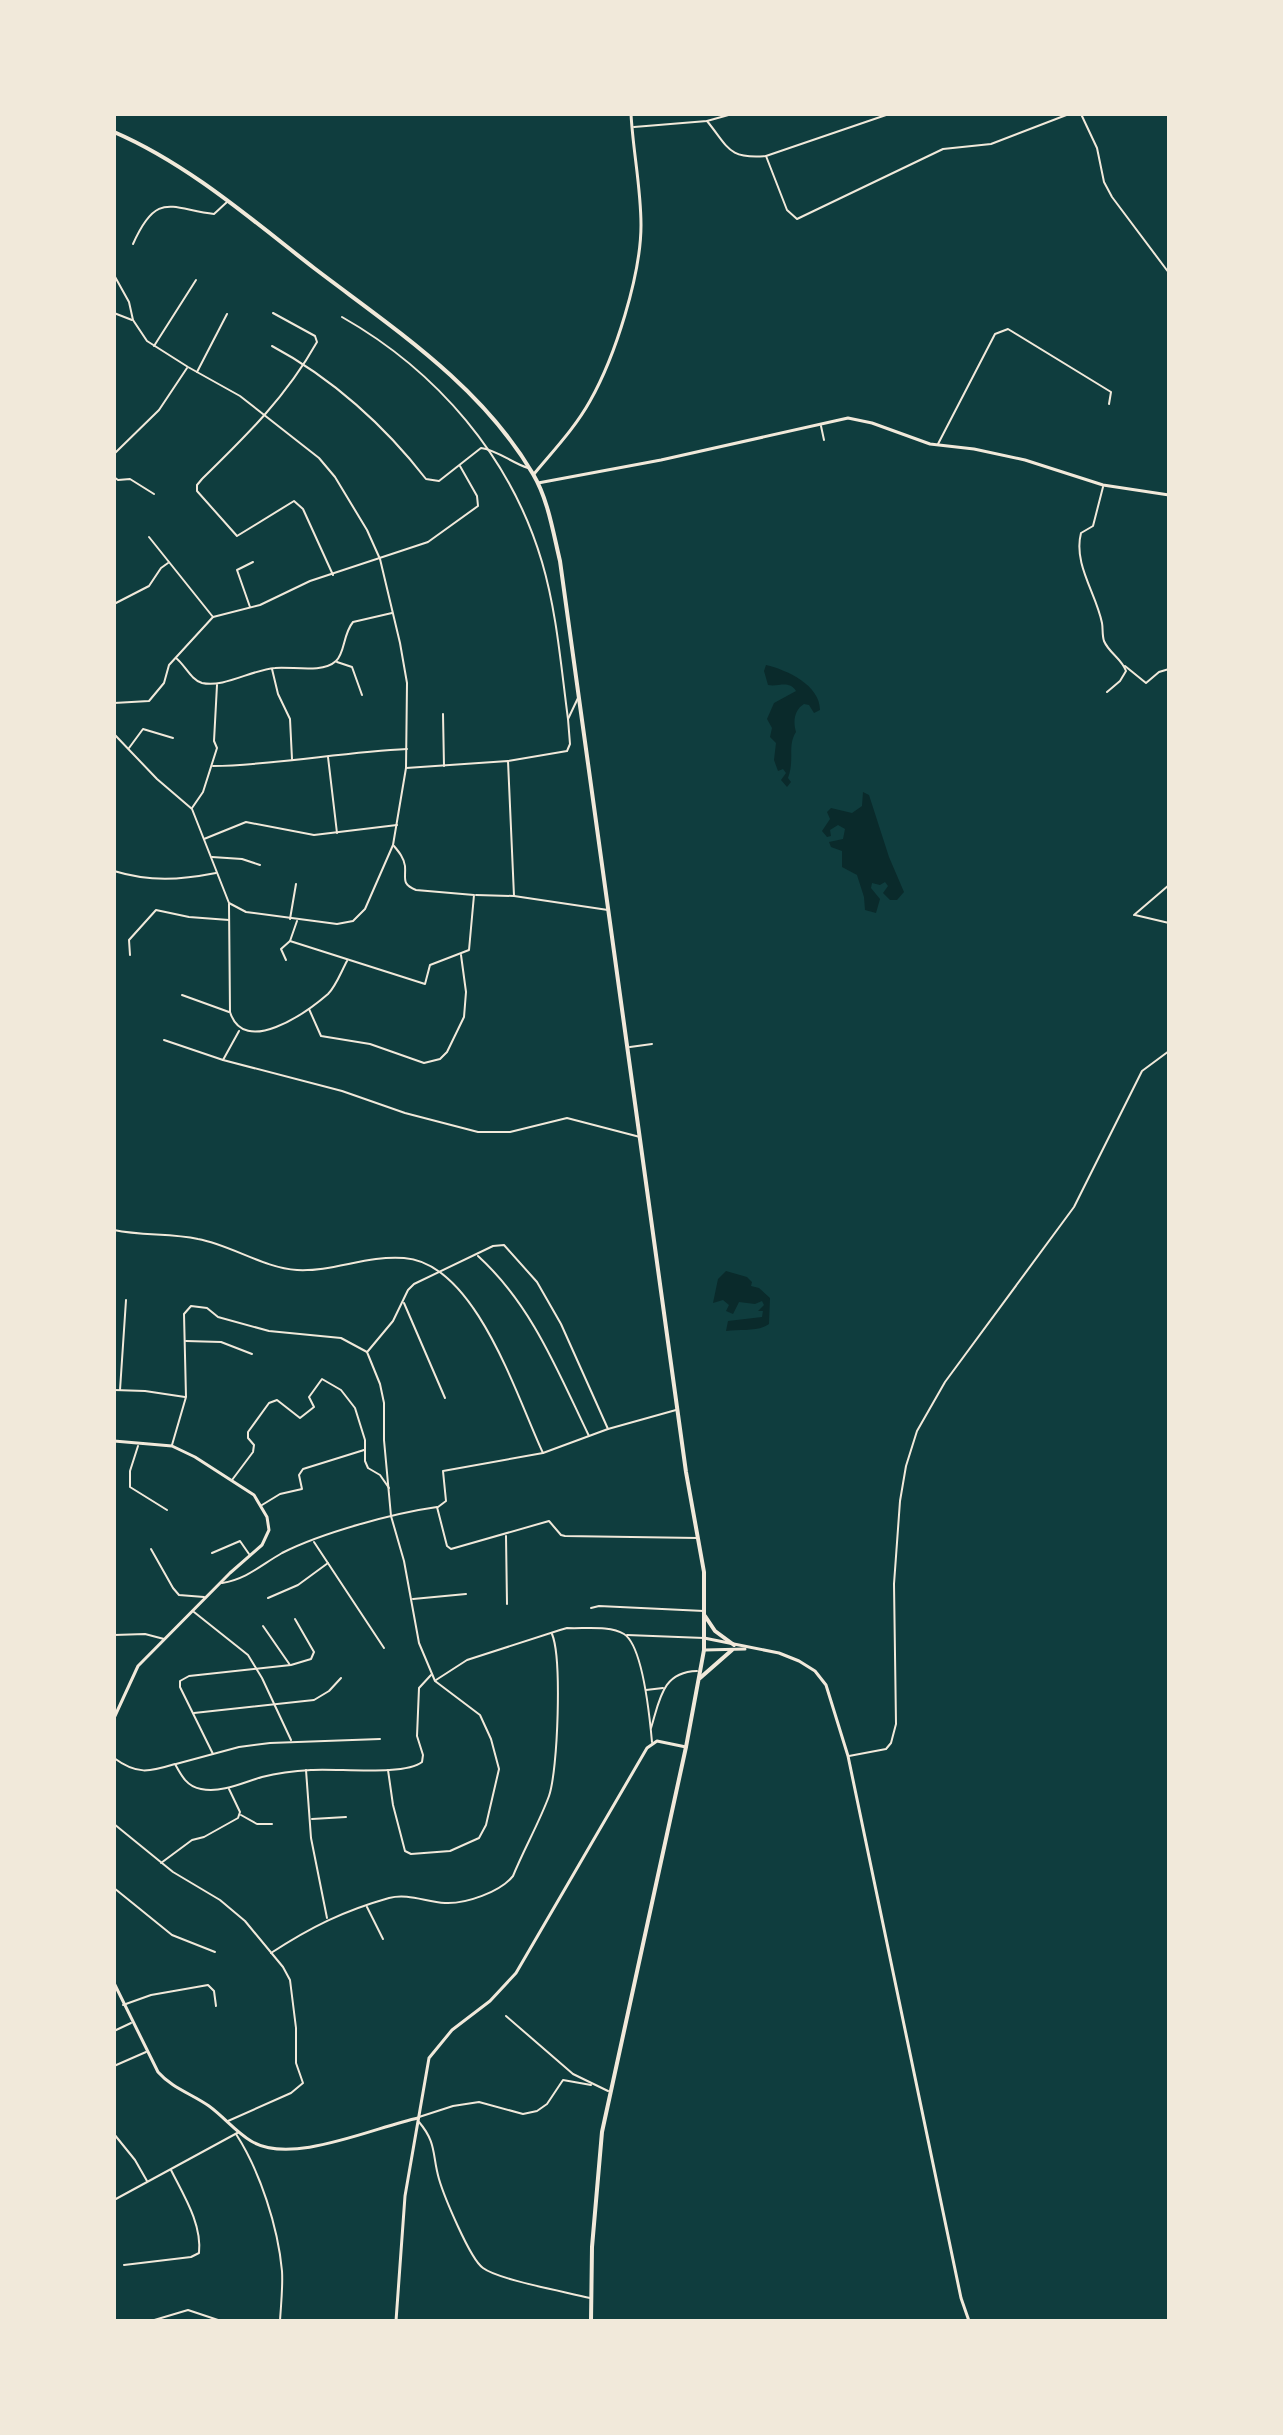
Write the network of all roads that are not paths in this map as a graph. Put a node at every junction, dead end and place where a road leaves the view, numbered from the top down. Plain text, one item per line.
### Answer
1 (631, 114) edge
2 (732, 114) edge
3 (889, 114) edge
4 (1069, 114) edge
5 (1081, 114) edge
6 (707, 121) junction
7 (632, 127) junction
8 (114, 132) edge
9 (766, 156) junction
10 (228, 201) junction
11 (133, 244) dead end
12 (1169, 273) edge
13 (114, 275) edge
14 (196, 280) dead end
15 (114, 313) edge
16 (273, 313) dead end
17 (227, 314) dead end
18 (342, 317) dead end
19 (133, 320) junction
20 (154, 346) junction
21 (272, 346) dead end
22 (305, 363) junction
23 (188, 367) junction
24 (197, 372) junction
25 (1109, 404) dead end
26 (266, 416) junction
27 (821, 425) junction
28 (824, 440) dead end
29 (938, 445) junction
30 (488, 449) junction
31 (114, 454) edge
32 (460, 466) junction
33 (529, 468) junction
34 (534, 474) junction
35 (114, 477) edge
36 (538, 483) junction
37 (1103, 485) junction
38 (154, 494) dead end
39 (1169, 495) edge
40 (149, 537) dead end
41 (380, 559) junction
42 (253, 562) dead end
43 (168, 563) junction
44 (333, 575) junction
45 (114, 604) edge
46 (250, 608) junction
47 (392, 613) junction
48 (213, 617) junction
49 (176, 658) junction
50 (336, 662) junction
51 (1124, 665) junction
52 (272, 668) junction
53 (1169, 669) edge
54 (1125, 675) junction
55 (1137, 675) junction
56 (1146, 683) junction
57 (217, 685) junction
58 (1150, 689) dead end
59 (1107, 692) dead end
60 (362, 695) dead end
61 (578, 697) junction
62 (114, 703) edge
63 (443, 714) dead end
64 (568, 719) junction
65 (114, 734) edge
66 (173, 738) dead end
67 (128, 749) junction
68 (408, 749) junction
69 (328, 756) junction
70 (292, 759) junction
71 (508, 761) junction
72 (213, 766) junction
73 (444, 767) junction
74 (406, 768) junction
75 (192, 809) junction
76 (398, 825) junction
77 (337, 833) junction
78 (204, 839) junction
79 (393, 845) junction
80 (211, 856) junction
81 (260, 865) dead end
82 (114, 871) edge
83 (217, 873) junction
84 (296, 884) dead end
85 (1169, 885) edge
86 (474, 895) junction
87 (514, 896) junction
88 (229, 903) junction
89 (609, 910) junction
90 (290, 919) junction
91 (229, 920) junction
92 (297, 920) junction
93 (1169, 923) edge
94 (290, 941) junction
95 (130, 955) dead end
96 (461, 955) junction
97 (286, 960) dead end
98 (348, 960) junction
99 (182, 995) dead end
100 (309, 1008) junction
101 (230, 1012) junction
102 (239, 1030) junction
103 (164, 1040) dead end
104 (652, 1044) dead end
105 (628, 1047) junction
106 (1169, 1051) edge
107 (223, 1060) junction
108 (641, 1137) junction
109 (114, 1230) edge
110 (477, 1255) junction
111 (440, 1271) junction
112 (126, 1300) dead end
113 (404, 1302) junction
114 (185, 1341) junction
115 (367, 1352) junction
116 (252, 1354) dead end
117 (114, 1390) edge
118 (120, 1390) junction
119 (186, 1397) junction
120 (445, 1398) dead end
121 (679, 1409) junction
122 (608, 1429) junction
123 (589, 1436) junction
124 (114, 1441) edge
125 (139, 1443) junction
126 (172, 1446) junction
127 (365, 1450) junction
128 (543, 1453) junction
129 (232, 1480) junction
130 (391, 1493) junction
131 (262, 1505) junction
132 (437, 1507) junction
133 (167, 1510) dead end
134 (391, 1516) junction
135 (506, 1535) junction
136 (699, 1538) junction
137 (314, 1541) junction
138 (151, 1549) dead end
139 (212, 1553) dead end
140 (250, 1556) junction
141 (328, 1563) junction
142 (221, 1583) junction
143 (466, 1594) dead end
144 (208, 1597) junction
145 (268, 1598) dead end
146 (412, 1600) junction
147 (507, 1604) dead end
148 (591, 1608) dead end
149 (194, 1612) junction
150 (705, 1613) junction
151 (295, 1619) dead end
152 (263, 1626) dead end
153 (552, 1634) junction
154 (114, 1635) edge
155 (626, 1635) junction
156 (704, 1638) junction
157 (165, 1640) junction
158 (384, 1648) dead end
159 (733, 1648) junction
160 (704, 1650) junction
161 (291, 1665) junction
162 (257, 1668) junction
163 (700, 1671) junction
164 (432, 1674) junction
165 (341, 1678) dead end
166 (698, 1679) junction
167 (435, 1681) junction
168 (663, 1688) junction
169 (645, 1690) junction
170 (272, 1703) junction
171 (193, 1713) junction
172 (114, 1718) edge
173 (651, 1729) junction
174 (380, 1739) dead end
175 (292, 1741) junction
176 (652, 1743) junction
177 (686, 1747) junction
178 (213, 1754) junction
179 (848, 1756) junction
180 (114, 1758) edge
181 (175, 1764) junction
182 (306, 1770) junction
183 (388, 1770) junction
184 (229, 1788) junction
185 (240, 1815) junction
186 (346, 1817) dead end
187 (311, 1819) junction
188 (114, 1824) edge
189 (272, 1824) dead end
190 (161, 1863) junction
191 (114, 1888) edge
192 (366, 1906) junction
193 (328, 1919) junction
194 (383, 1939) dead end
195 (215, 1952) dead end
196 (271, 1953) junction
197 (114, 1983) edge
198 (123, 2005) junction
199 (216, 2006) dead end
200 (506, 2016) dead end
201 (133, 2023) junction
202 (114, 2031) edge
203 (147, 2052) junction
204 (114, 2066) edge
205 (591, 2085) junction
206 (609, 2092) junction
207 (419, 2119) junction
208 (228, 2121) junction
209 (237, 2133) junction
210 (114, 2134) edge
211 (171, 2170) junction
212 (148, 2182) junction
213 (114, 2200) edge
214 (124, 2265) dead end
215 (591, 2299) junction
216 (212, 2319) edge
217 (151, 2321) edge
218 (221, 2321) edge
219 (280, 2321) edge
220 (396, 2321) edge
221 (591, 2321) edge
222 (969, 2321) edge

1 - 7 street
2 - 6 street
3 - 9 street
4 - 9 street
5 - 12 street
6 - 7 street
6 - 9 street
7 - 34 street
8 - 10 highway
10 - 11 street
10 - 33 highway
13 - 19 street
14 - 20 street
15 - 19 street
16 - 22 street
17 - 24 street
18 - 30 street
19 - 20 street
20 - 23 street
21 - 22 street
22 - 26 street
22 - 32 street
23 - 24 street
23 - 31 street
24 - 26 street
25 - 29 street
26 - 41 street
26 - 44 street
27 - 28 street
27 - 29 street
27 - 36 street
29 - 37 street
30 - 32 street
30 - 33 street
30 - 64 street
32 - 41 street
33 - 34 highway
34 - 36 highway
35 - 38 street
36 - 61 highway
37 - 39 street
37 - 51 street
40 - 43 street
41 - 44 street
41 - 47 street
42 - 46 street
43 - 45 street
43 - 48 street
44 - 46 street
46 - 48 street
47 - 50 street
47 - 68 street
48 - 49 street
49 - 57 street
49 - 62 street
50 - 52 street
50 - 60 street
51 - 54 street
51 - 55 street
52 - 57 street
52 - 70 street
53 - 56 street
54 - 55 street
54 - 59 street
55 - 56 street
56 - 58 street
57 - 72 street
61 - 64 street
61 - 89 highway
63 - 73 street
64 - 71 street
65 - 67 street
66 - 67 street
67 - 75 street
68 - 69 street
68 - 74 street
69 - 70 street
69 - 77 street
70 - 72 street
71 - 73 street
71 - 87 street
72 - 75 street
73 - 74 street
74 - 76 street
75 - 78 street
76 - 77 street
76 - 79 street
77 - 78 street
78 - 80 street
79 - 86 street
79 - 92 street
80 - 81 street
80 - 83 street
82 - 83 street
83 - 88 street
84 - 90 street
85 - 93 street
86 - 87 street
86 - 96 street
87 - 89 street
88 - 90 street
88 - 91 street
89 - 105 highway
90 - 92 street
91 - 95 street
91 - 101 street
92 - 94 street
94 - 97 street
94 - 98 street
96 - 98 street
96 - 100 street
98 - 100 street
99 - 101 street
100 - 102 street
101 - 102 street
102 - 107 street
103 - 107 street
104 - 105 street
105 - 108 highway
106 - 179 street
107 - 108 street
108 - 121 highway
109 - 111 street
110 - 111 street
110 - 122 street
110 - 123 street
111 - 113 street
111 - 128 street
112 - 118 street
113 - 115 street
113 - 120 street
114 - 115 street
114 - 116 street
114 - 119 street
115 - 130 street
117 - 118 street
118 - 119 street
119 - 126 street
121 - 122 street
121 - 136 highway
122 - 123 street
123 - 128 street
124 - 125 street
125 - 126 street
125 - 133 street
126 - 129 street
127 - 129 street
127 - 130 street
127 - 131 street
128 - 132 street
129 - 131 street
130 - 134 street
131 - 140 street
132 - 134 street
132 - 135 street
134 - 137 street
134 - 146 street
135 - 136 street
135 - 147 street
136 - 150 highway
137 - 141 street
137 - 142 street
138 - 144 street
139 - 140 street
140 - 142 street
141 - 145 street
141 - 158 street
142 - 144 street
143 - 146 street
144 - 149 street
146 - 164 street
148 - 150 street
149 - 157 street
149 - 162 street
150 - 156 highway
150 - 159 highway
151 - 161 street
152 - 161 street
153 - 155 street
153 - 167 street
153 - 192 street
154 - 157 street
155 - 156 street
155 - 169 street
156 - 159 street
156 - 160 highway
157 - 172 street
159 - 160 street
159 - 166 highway
159 - 179 street
160 - 163 highway
161 - 162 street
162 - 170 street
162 - 171 street
163 - 166 highway
163 - 168 street
164 - 167 street
164 - 183 street
165 - 170 street
166 - 177 highway
167 - 183 street
168 - 169 street
168 - 173 street
169 - 173 street
170 - 171 street
170 - 175 street
171 - 178 street
173 - 176 street
174 - 175 street
175 - 178 street
176 - 177 street
176 - 207 street
177 - 206 highway
178 - 181 street
179 - 222 street
180 - 181 street
181 - 184 street
182 - 183 street
182 - 184 street
182 - 187 street
184 - 185 street
185 - 189 street
185 - 190 street
186 - 187 street
187 - 193 street
188 - 190 street
190 - 196 street
191 - 195 street
192 - 193 street
192 - 194 street
193 - 196 street
196 - 208 street
197 - 198 street
198 - 199 street
198 - 201 street
200 - 205 street
201 - 202 street
201 - 203 street
203 - 204 street
203 - 208 street
205 - 206 street
205 - 207 street
206 - 215 highway
207 - 209 street
207 - 215 street
207 - 220 street
208 - 209 street
209 - 211 street
209 - 219 street
210 - 212 street
211 - 212 street
211 - 214 street
212 - 213 street
215 - 221 highway
216 - 217 street
216 - 218 street

